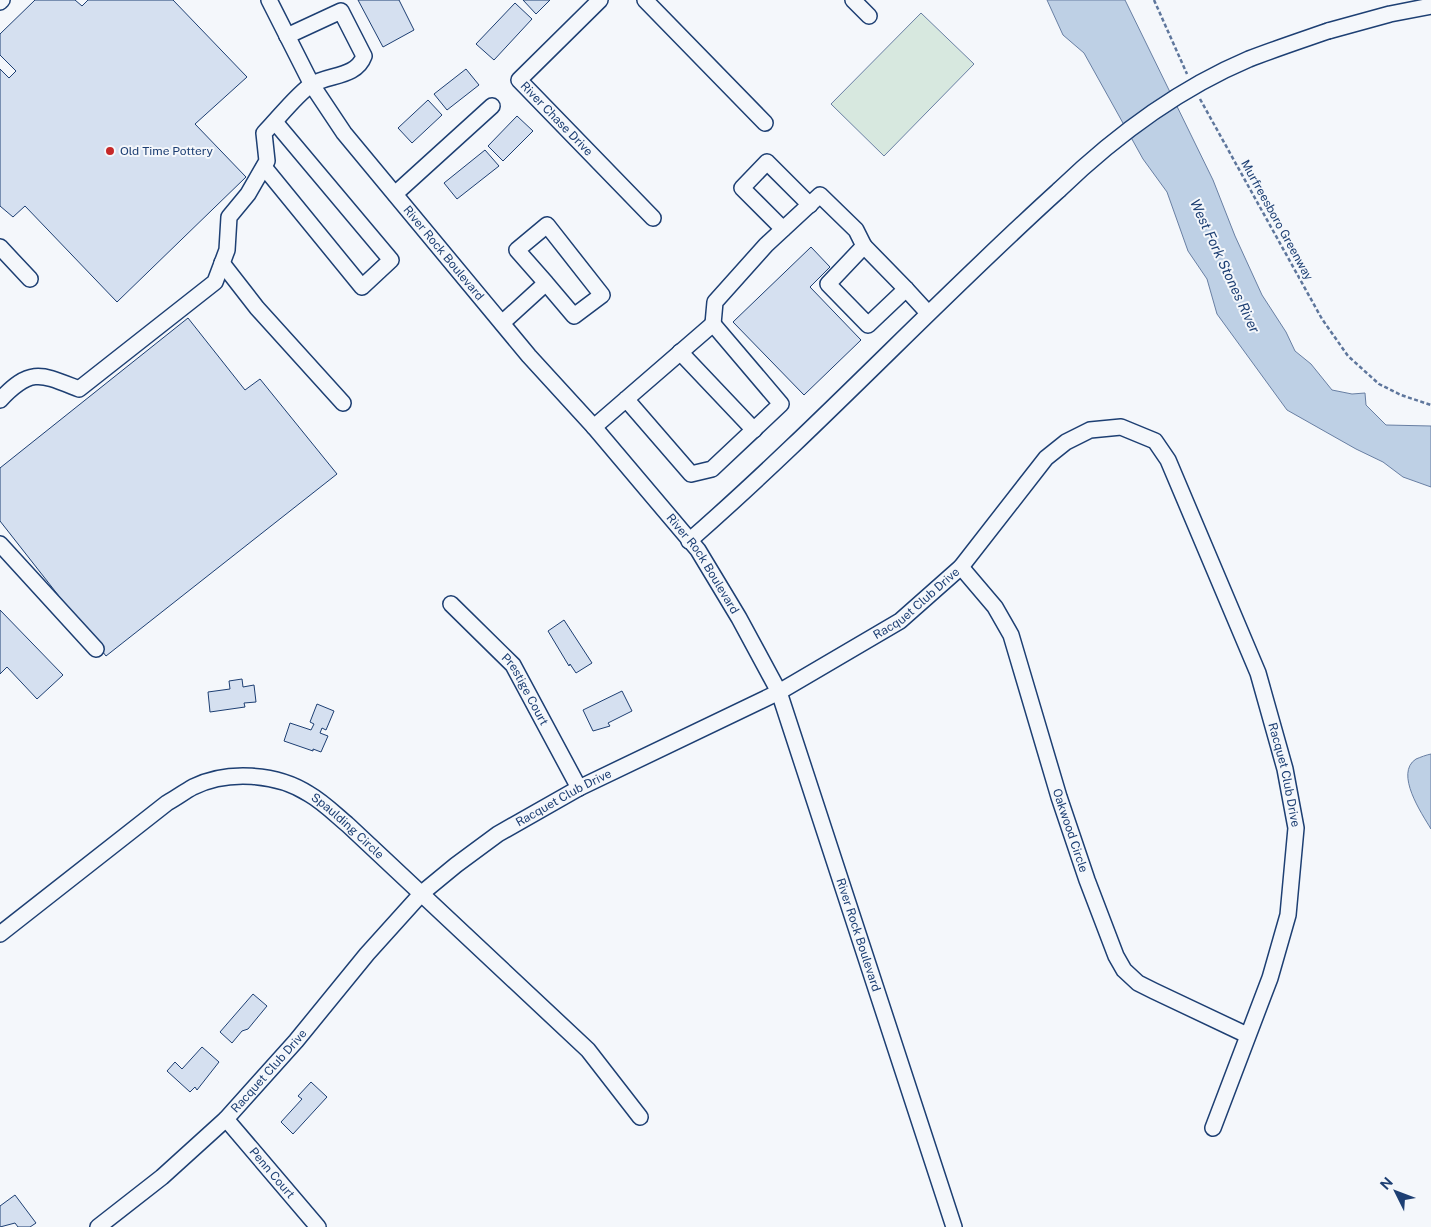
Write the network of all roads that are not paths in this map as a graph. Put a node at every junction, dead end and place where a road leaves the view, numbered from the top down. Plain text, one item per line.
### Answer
1 (269, 0) edge
2 (600, 0) edge
3 (645, 0) edge
4 (854, 0) edge
5 (339, 5) edge
6 (1431, 6) edge
7 (869, 16) dead end
8 (287, 36) junction
9 (312, 85) junction
10 (492, 106) dead end
11 (275, 122) junction
12 (765, 123) dead end
13 (264, 167) junction
14 (395, 194) junction
15 (810, 205) junction
16 (653, 218) dead end
17 (783, 229) junction
18 (864, 246) junction
19 (0, 247) edge
20 (222, 262) junction
21 (30, 279) dead end
22 (546, 283) junction
23 (906, 288) junction
24 (928, 313) junction
25 (502, 323) junction
26 (713, 324) junction
27 (680, 352) junction
28 (626, 399) junction
29 (0, 400) edge
30 (343, 403) dead end
31 (594, 427) junction
32 (754, 430) junction
33 (689, 541) junction
34 (0, 544) edge
35 (961, 567) junction
36 (451, 604) dead end
37 (96, 649) dead end
38 (780, 692) junction
39 (579, 788) junction
40 (422, 893) junction
41 (0, 934) edge
42 (1247, 1035) junction
43 (640, 1117) dead end
44 (226, 1119) junction
45 (1213, 1128) dead end
46 (98, 1227) edge
47 (318, 1227) edge
48 (954, 1227) edge

1 - 8 street, River Rock Boulevard
2 - 16 street, River Chase Drive
3 - 12 street
4 - 7 street
5 - 8 street
5 - 9 street
6 - 24 street, bridge
8 - 9 street, River Rock Boulevard
9 - 11 street
9 - 14 street, River Rock Boulevard
10 - 14 street
11 - 13 street
11 - 13 street
13 - 20 street
14 - 25 street, River Rock Boulevard
15 - 17 street
15 - 17 street
15 - 18 street
17 - 26 street
18 - 23 street
18 - 23 street
19 - 21 street
20 - 29 street
20 - 30 street
22 - 22 street
22 - 25 street
23 - 24 street
24 - 33 street
25 - 31 street, River Rock Boulevard
26 - 27 street
26 - 32 street
27 - 28 street
27 - 32 street
28 - 31 street
28 - 32 street
31 - 33 street, River Rock Boulevard
33 - 38 street, River Rock Boulevard
34 - 37 street
35 - 38 street, Racquet Club Drive
35 - 42 street, Oakwood Circle
35 - 42 street, Racquet Club Drive
36 - 39 street, Prestige Court
38 - 39 street, Racquet Club Drive
38 - 48 street, River Rock Boulevard
39 - 40 street, Racquet Club Drive
40 - 41 street, Spaulding Circle
40 - 43 street, Spaulding Circle
40 - 44 street, Racquet Club Drive
42 - 45 street, Racquet Club Drive
44 - 46 street, Racquet Club Drive
44 - 47 street, Penn Court

